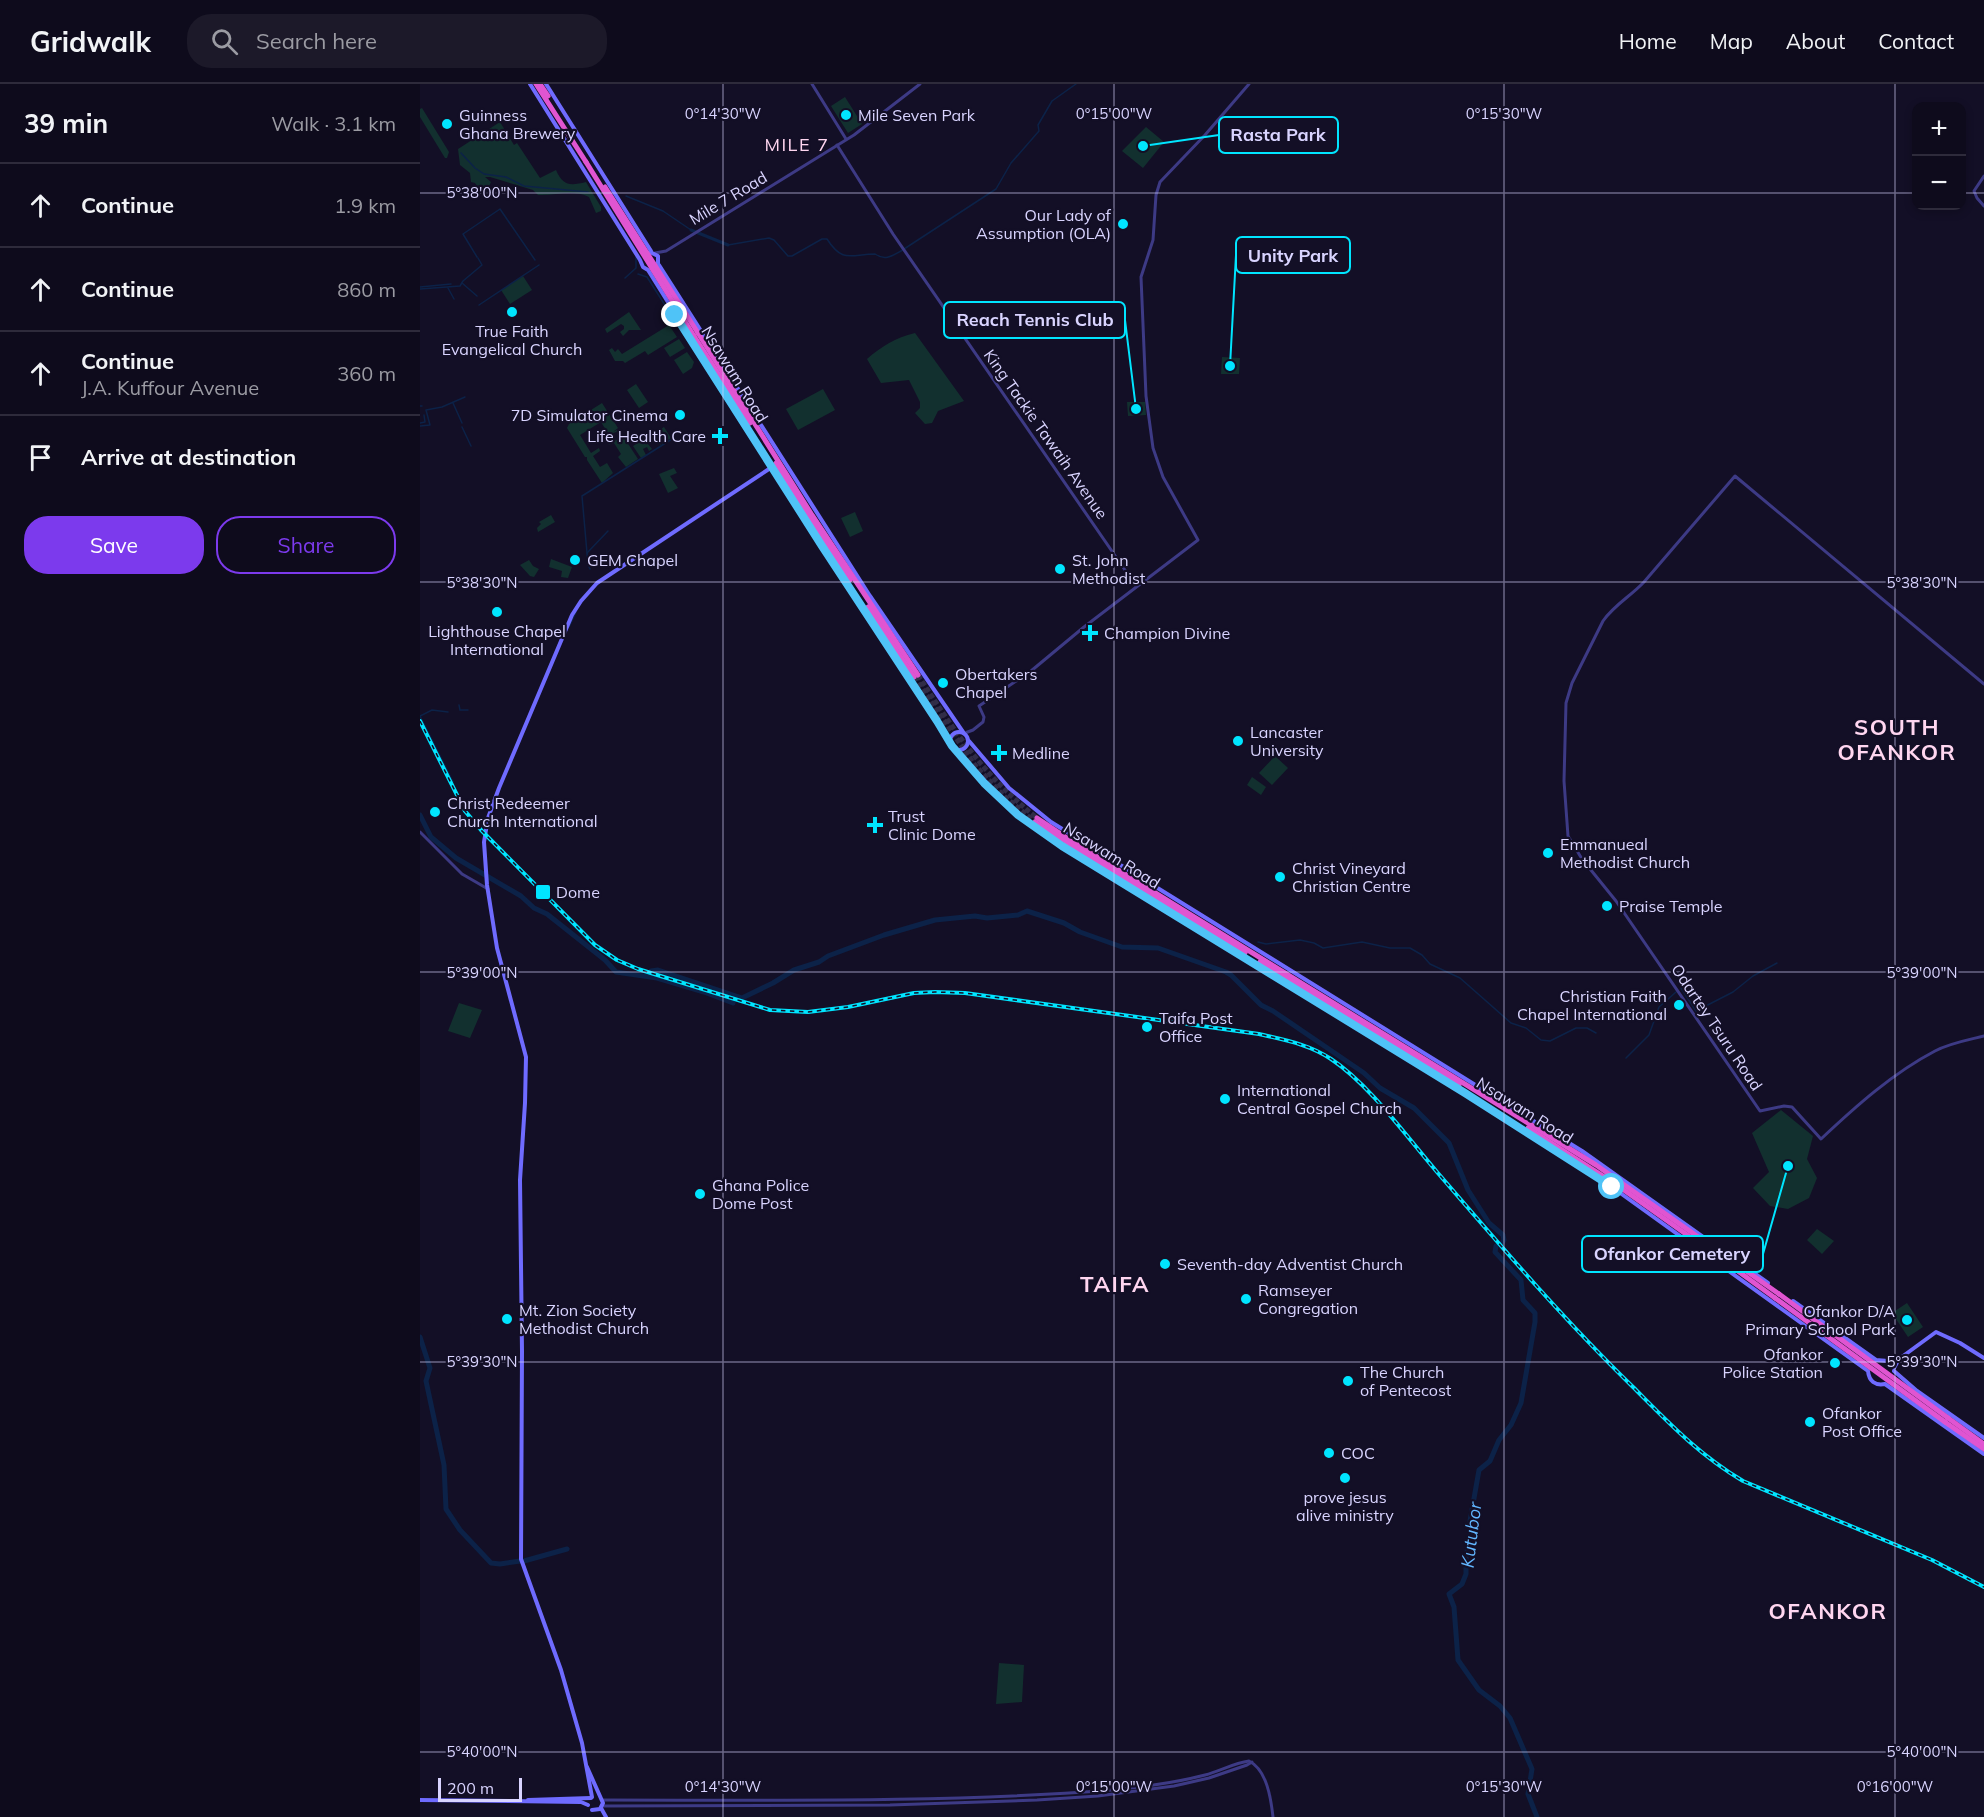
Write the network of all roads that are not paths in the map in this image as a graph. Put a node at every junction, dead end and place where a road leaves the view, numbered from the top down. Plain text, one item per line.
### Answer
1 (530, 84) edge
2 (538, 84) edge
3 (546, 84) edge
4 (812, 84) edge
5 (920, 84) edge
6 (1249, 84) edge
7 (846, 139) junction
8 (837, 145) junction
9 (1984, 176) edge
10 (1984, 206) edge
11 (666, 251) junction
12 (653, 252) junction
13 (640, 260) junction
14 (659, 262) junction
15 (648, 270) junction
16 (772, 467) junction
17 (1136, 586) junction
18 (916, 676) tunnel mouth
19 (1984, 684) edge
20 (973, 730) junction
21 (964, 733) junction
22 (969, 740) junction
23 (950, 742) junction
24 (956, 749) junction
25 (1036, 820) tunnel mouth
26 (420, 832) edge
27 (487, 886) junction
28 (1984, 1036) edge
29 (1984, 1358) edge
30 (1899, 1359) junction
31 (1876, 1360) junction
32 (1888, 1361) junction
33 (1894, 1370) junction
34 (1868, 1371) junction
35 (1885, 1384) junction
36 (1947, 1420) junction
37 (1984, 1438) edge
38 (1984, 1444) edge
39 (1984, 1449) edge
40 (1984, 1454) edge
41 (1251, 1762) junction
42 (587, 1767) junction
43 (591, 1798) junction
44 (601, 1799) junction
45 (420, 1800) edge
46 (528, 1801) junction
47 (588, 1805) junction
48 (602, 1807) junction
49 (592, 1810) junction
50 (593, 1817) edge
51 (606, 1817) edge
52 (1273, 1817) edge

1 - 13 main road
2 - 18 highway, Nsawam Road, bridge
3 - 12 main road
4 - 7 street
5 - 7 street, Mile 7 Road
6 - 17 street
7 - 8 street, Mile 7 Road
8 - 11 street, Mile 7 Road
8 - 17 street, King Tackie Tawaih Avenue
9 - 10 street
11 - 12 street
11 - 14 street
12 - 13 main road
12 - 14 main road
13 - 15 main road
14 - 15 main road
14 - 21 main road
15 - 16 main road
16 - 23 main road
16 - 27 main road
17 - 20 street
19 - 28 street, Odartey Tsuru Road
20 - 21 street
20 - 22 street
21 - 22 main road
21 - 23 main road
22 - 24 main road
22 - 31 main road
23 - 24 main road
24 - 34 main road
25 - 36 highway, Nsawam Road, bridge
26 - 27 street
27 - 42 main road
29 - 30 main road
30 - 32 main road
30 - 33 main road
31 - 32 main road
31 - 34 main road
32 - 33 main road
33 - 35 main road
33 - 37 main road
34 - 35 main road
35 - 40 main road
36 - 38 highway, Nsawam Road
36 - 39 highway, Nsawam Road
41 - 44 street
41 - 48 street
41 - 52 street
42 - 43 main road
42 - 44 main road
43 - 44 main road
43 - 46 main road
43 - 47 main road
44 - 48 main road
45 - 46 main road
46 - 47 main road
47 - 49 main road
48 - 49 main road
48 - 51 main road
49 - 50 main road

